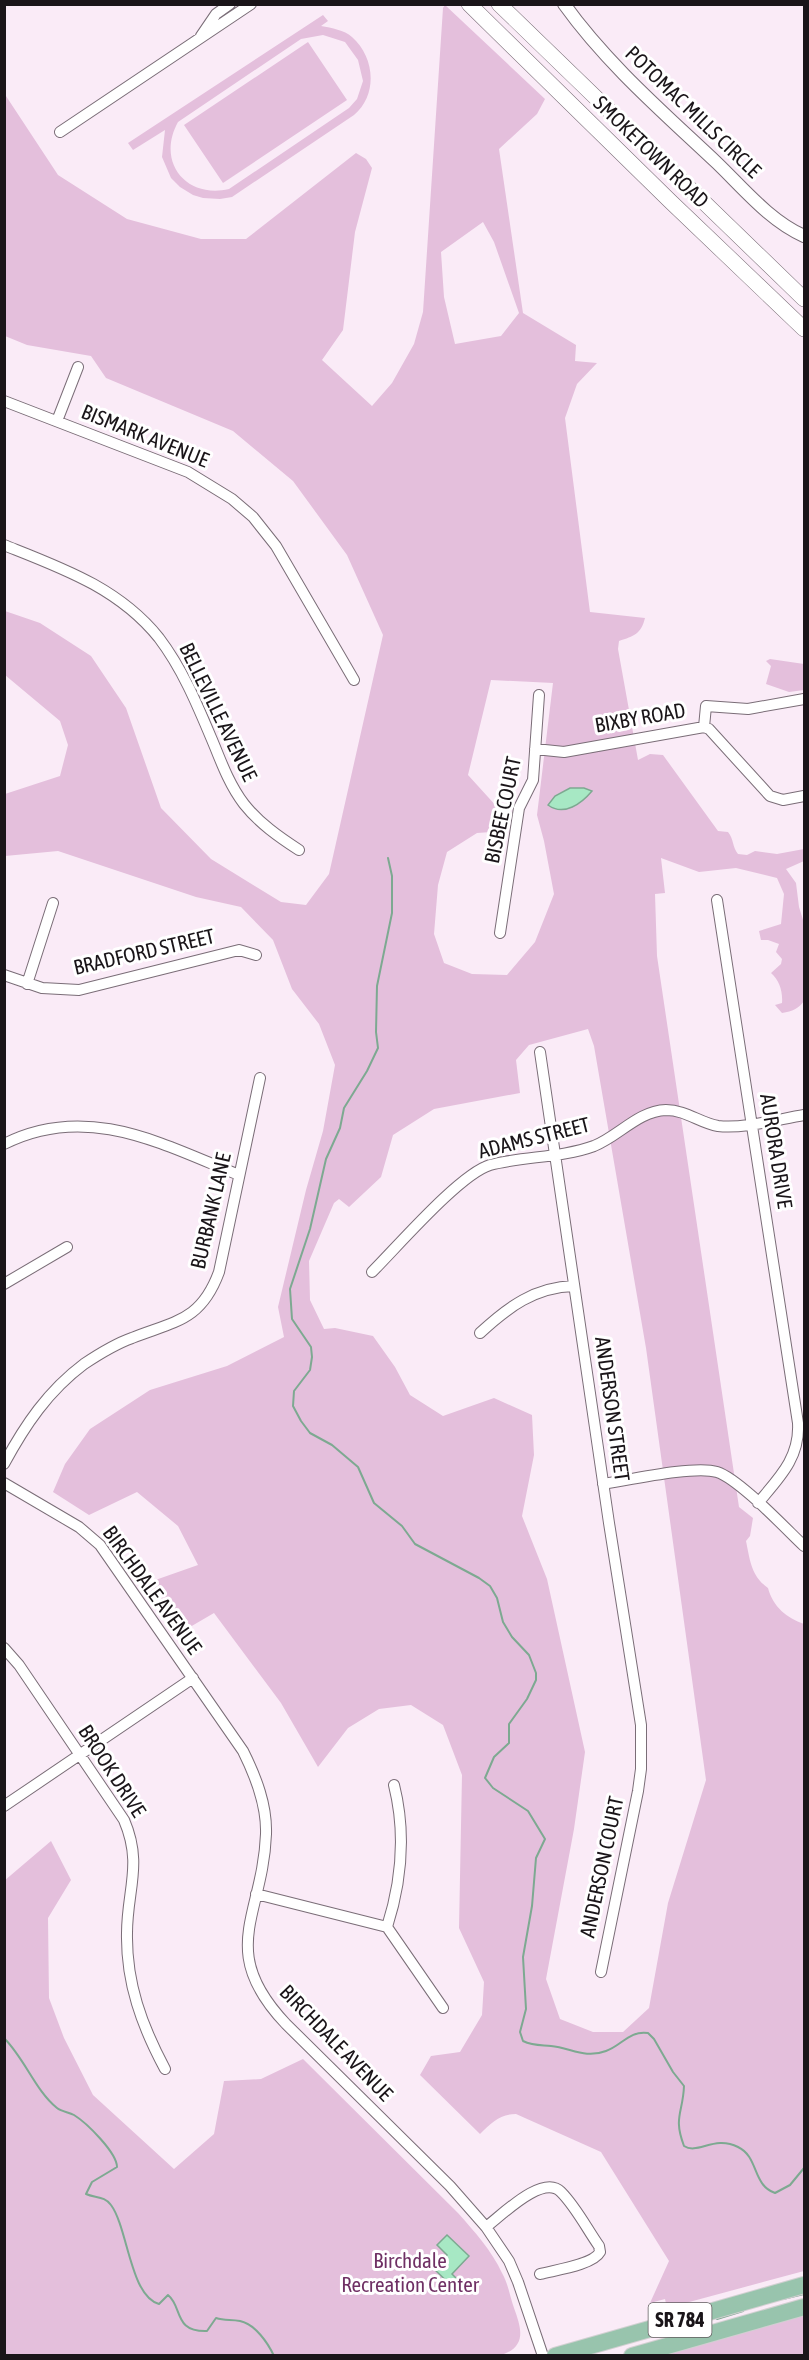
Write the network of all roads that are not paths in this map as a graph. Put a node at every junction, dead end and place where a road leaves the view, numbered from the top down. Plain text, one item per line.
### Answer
1 (230, 4) edge
2 (252, 4) edge
3 (469, 4) edge
4 (499, 4) edge
5 (564, 4) edge
6 (199, 39) junction
7 (595, 97) junction
8 (580, 112) junction
9 (60, 132) dead end
10 (804, 236) edge
11 (804, 299) edge
12 (804, 329) edge
13 (78, 368) dead end
14 (4, 401) edge
15 (57, 421) junction
16 (4, 545) edge
17 (354, 680) dead end
18 (539, 695) dead end
19 (804, 699) edge
20 (704, 727) junction
21 (535, 749) junction
22 (804, 796) edge
23 (299, 850) dead end
24 (717, 900) dead end
25 (53, 903) dead end
26 (500, 933) dead end
27 (256, 955) dead end
28 (4, 975) edge
29 (27, 984) junction
30 (540, 1052) dead end
31 (260, 1078) dead end
32 (804, 1115) edge
33 (752, 1124) junction
34 (4, 1144) edge
35 (555, 1154) junction
36 (239, 1175) junction
37 (67, 1247) dead end
38 (372, 1272) dead end
39 (4, 1284) edge
40 (574, 1286) junction
41 (480, 1333) dead end
42 (4, 1464) edge
43 (4, 1483) edge
44 (603, 1484) junction
45 (758, 1503) junction
46 (804, 1546) edge
47 (4, 1648) edge
48 (193, 1678) junction
49 (80, 1755) junction
50 (641, 1771) joint
51 (394, 1785) dead end
52 (4, 1806) edge
53 (256, 1894) junction
54 (387, 1927) junction
55 (601, 1972) dead end
56 (442, 2008) dead end
57 (165, 2069) dead end
58 (486, 2227) junction
59 (540, 2274) dead end
60 (804, 2285) edge
61 (804, 2307) edge
62 (543, 2355) edge
63 (555, 2355) edge
64 (632, 2355) edge

1 - 6 street
2 - 6 street
3 - 8 main road, SMOKETOWN ROAD
4 - 7 main road, SMOKETOWN ROAD
5 - 10 street, POTOMAC MILLS CIRCLE
6 - 9 street
7 - 8 main road
7 - 11 main road, SMOKETOWN ROAD
8 - 12 main road, SMOKETOWN ROAD
13 - 15 street
14 - 15 street, BISMARK AVENUE
15 - 17 street, BISMARK AVENUE
16 - 23 street, BELLEVILLE AVENUE
18 - 21 street, BISBEE COURT
19 - 20 street, BIXBY ROAD
20 - 21 street, BIXBY ROAD
20 - 22 street
21 - 26 street, BISBEE COURT
24 - 33 street, AURORA DRIVE
25 - 29 street
27 - 29 street, BRADFORD STREET
28 - 29 street, BRADFORD STREET
30 - 35 street, ANDERSON STREET
31 - 36 street, BURBANK LANE
32 - 33 street, ADAMS STREET
33 - 35 street, ADAMS STREET
33 - 45 street, AURORA DRIVE
34 - 36 street
35 - 38 street, ADAMS STREET
35 - 40 street, ANDERSON STREET
36 - 42 street, BURBANK LANE
37 - 39 street
40 - 41 street
40 - 44 street, ANDERSON STREET
43 - 48 street, BIRCHDALE AVENUE
44 - 45 street
44 - 50 street, ANDERSON STREET
45 - 46 street
47 - 49 street, BROOK DRIVE
48 - 49 street
48 - 53 street, BIRCHDALE AVENUE
49 - 52 street
49 - 57 street, BROOK DRIVE
50 - 55 street, ANDERSON COURT
51 - 54 street
53 - 54 street
53 - 58 street, BIRCHDALE AVENUE
54 - 56 street
58 - 59 street
58 - 62 street, BIRCHDALE AVENUE
60 - 63 main road, SR 784
61 - 64 main road, SR 784

